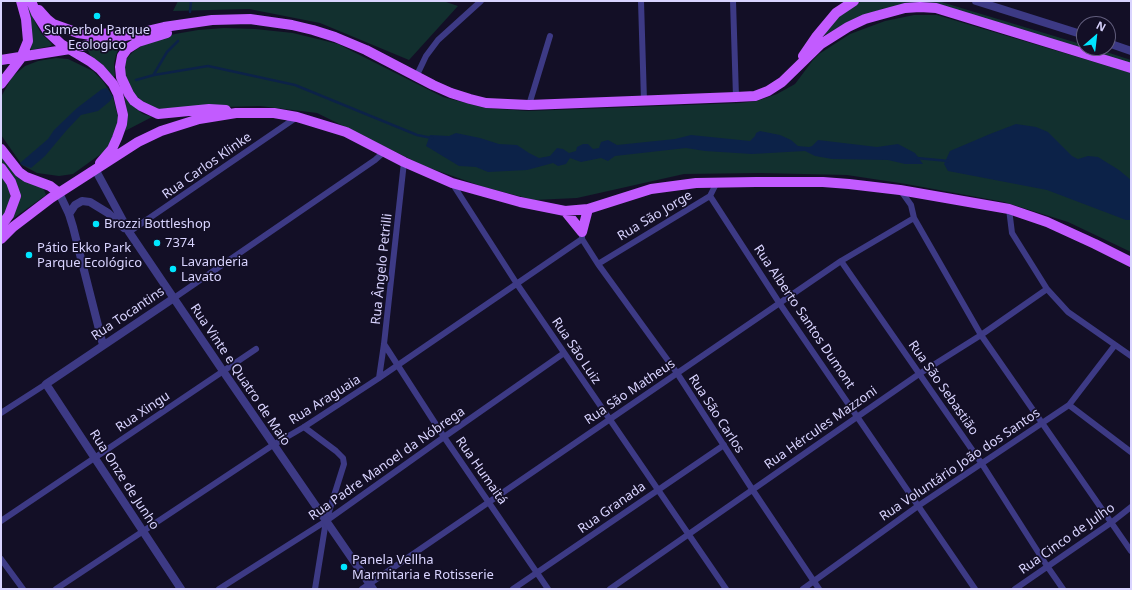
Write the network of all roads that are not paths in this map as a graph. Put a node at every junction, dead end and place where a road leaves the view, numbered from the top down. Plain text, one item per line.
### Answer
1 (21, 1) edge
2 (33, 1) edge
3 (481, 1) edge
4 (641, 1) edge
5 (733, 1) edge
6 (854, 1) edge
7 (976, 1) edge
8 (182, 24) junction
9 (60, 27) junction
10 (1076, 32) edge
11 (133, 34) junction
12 (550, 36) dead end
13 (1116, 46) edge
14 (70, 49) junction
15 (1131, 51) edge
16 (20, 58) junction
17 (1, 60) edge
18 (1131, 68) edge
19 (795, 69) junction
20 (416, 77) junction
21 (1, 84) edge
22 (736, 97) junction
23 (644, 101) junction
24 (528, 105) junction
25 (236, 113) junction
26 (297, 116) junction
27 (1, 149) edge
28 (386, 151) junction
29 (404, 162) junction
30 (1, 168) edge
31 (95, 169) junction
32 (717, 182) junction
33 (452, 183) junction
34 (900, 190) junction
35 (60, 193) junction
36 (710, 196) junction
37 (588, 209) junction
38 (1009, 209) junction
39 (566, 212) junction
40 (69, 214) junction
41 (914, 218) junction
42 (1, 226) edge
43 (130, 232) junction
44 (582, 235) junction
45 (1, 239) edge
46 (841, 261) junction
47 (1131, 262) edge
48 (598, 264) junction
49 (517, 284) junction
50 (1048, 289) junction
51 (174, 298) junction
52 (780, 304) junction
53 (981, 335) junction
54 (384, 344) junction
55 (103, 345) junction
56 (1115, 345) junction
57 (256, 349) dead end
58 (564, 353) junction
59 (1131, 356) edge
60 (398, 365) junction
61 (223, 372) junction
62 (677, 373) junction
63 (919, 374) junction
64 (379, 378) junction
65 (46, 384) junction
66 (1069, 405) junction
67 (1, 413) edge
68 (857, 417) junction
69 (609, 419) junction
70 (1042, 422) junction
71 (304, 427) junction
72 (444, 437) junction
73 (273, 445) junction
74 (724, 445) junction
75 (1131, 452) edge
76 (95, 458) junction
77 (982, 464) junction
78 (658, 490) junction
79 (752, 490) junction
80 (489, 502) junction
81 (918, 506) junction
82 (1131, 507) edge
83 (1, 521) edge
84 (326, 521) junction
85 (1112, 522) junction
86 (143, 532) junction
87 (688, 535) junction
88 (1131, 551) edge
89 (1, 559) edge
90 (1047, 566) junction
91 (538, 573) junction
92 (814, 581) junction
93 (371, 586) edge
94 (22, 589) edge
95 (56, 589) edge
96 (181, 589) edge
97 (219, 589) edge
98 (315, 589) edge
99 (362, 589) edge
100 (513, 589) edge
101 (548, 589) edge
102 (610, 589) edge
103 (726, 589) edge
104 (803, 589) edge
105 (819, 589) edge
106 (975, 589) edge
107 (1015, 589) edge
108 (1063, 589) edge

1 - 16 main road
2 - 9 main road
2 - 14 main road
3 - 20 street
4 - 23 street
5 - 22 street
6 - 19 main road
7 - 10 street
8 - 11 main road
8 - 20 main road
8 - 25 main road
9 - 11 main road
9 - 14 main road
11 - 14 main road
12 - 24 street
13 - 15 street
14 - 16 main road
14 - 31 main road
16 - 17 main road
16 - 21 main road
18 - 19 main road
19 - 22 main road
20 - 24 main road
22 - 23 main road
23 - 24 main road
25 - 26 main road
25 - 31 main road
26 - 28 main road
26 - 43 street, Rua Carlos Klinke
27 - 35 main road
28 - 29 main road
28 - 51 street, Rua Tocantins
29 - 33 main road
29 - 54 street, Rua Ângelo Petrilli
30 - 42 main road
31 - 35 main road
31 - 43 street, Rua Vinte e Quatro de Maio
32 - 34 main road
32 - 36 street, Rua São Jorge
32 - 37 main road
33 - 39 main road
33 - 49 street, Rua São Luiz
34 - 38 main road
34 - 41 street
35 - 40 street
35 - 45 main road
36 - 48 street, Rua São Jorge
36 - 52 street, Rua Alberto Santos Dumont
37 - 39 main road
37 - 44 main road
38 - 47 main road
38 - 50 street
39 - 44 main road
40 - 43 street
40 - 55 street
41 - 46 street, Rua São Matheus
41 - 53 street
43 - 51 street, Rua Vinte e Quatro de Maio
44 - 48 street, Rua São Carlos
44 - 49 street, Rua Araguaia
46 - 52 street, Rua São Matheus
46 - 63 street, Rua São Sebastião
48 - 62 street, Rua São Carlos
49 - 58 street, Rua São Luiz
49 - 60 street, Rua Araguaia
50 - 53 street, Rua Hércules Mazzoni
50 - 56 street
51 - 55 street, Rua Tocantins
51 - 61 street, Rua Vinte e Quatro de Maio
52 - 62 street, Rua São Matheus
52 - 68 street, Rua Alberto Santos Dumont
53 - 63 street, Rua Hércules Mazzoni
53 - 70 street
54 - 60 street, Rua Humaitá
54 - 64 street, Rua Ângelo Petrilli
55 - 65 street, Rua Tocantins
56 - 59 street
56 - 66 street, Rua Voluntário João dos Santos
57 - 61 street, Rua Xingu
58 - 69 street, Rua São Luiz
58 - 72 street, Rua Padre Manoel da Nóbrega
60 - 64 street, Rua Araguaia
60 - 72 street, Rua Humaitá
61 - 73 street, Rua Vinte e Quatro de Maio
61 - 76 street, Rua Xingu
62 - 69 street, Rua São Matheus
62 - 74 street, Rua São Carlos
63 - 68 street, Rua Hércules Mazzoni
63 - 77 street, Rua São Sebastião
64 - 71 street, Rua Araguaia
65 - 67 street, Rua Tocantins
65 - 76 street, Rua Onze de Junho
66 - 70 street, Rua Voluntário João dos Santos
66 - 75 street
68 - 79 street, Rua Hércules Mazzoni
68 - 81 street, Rua Alberto Santos Dumont
69 - 78 street, Rua São Luiz
69 - 80 street, Rua São Matheus
70 - 77 street, Rua Voluntário João dos Santos
70 - 85 street
71 - 73 street, Rua Araguaia
71 - 84 street
72 - 80 street, Rua Humaitá
72 - 84 street, Rua Padre Manoel da Nóbrega
73 - 84 street, Rua Vinte e Quatro de Maio
73 - 86 street, Rua Araguaia
74 - 78 street, Rua Granada
74 - 79 street, Rua São Carlos
76 - 83 street, Rua Xingu
76 - 86 street, Rua Onze de Junho
77 - 81 street, Rua Voluntário João dos Santos
77 - 90 street, Rua São Sebastião
78 - 87 street, Rua São Luiz
78 - 91 street, Rua Granada
79 - 87 street, Rua Hércules Mazzoni
79 - 92 street, Rua São Carlos
80 - 91 street, Rua Humaitá
80 - 93 street, Rua São Matheus
81 - 92 street, Rua Voluntário João dos Santos
81 - 106 street, Rua Alberto Santos Dumont
82 - 85 street, Rua Cinco de Julho
84 - 93 street, Rua Vinte e Quatro de Maio
84 - 97 street, Rua Padre Manoel da Nóbrega
84 - 98 street
85 - 88 street
85 - 90 street, Rua Cinco de Julho
86 - 95 street, Rua Araguaia
86 - 96 street, Rua Onze de Junho
87 - 102 street, Rua Hércules Mazzoni
87 - 103 street, Rua São Luiz
89 - 94 street
90 - 107 street, Rua Cinco de Julho
90 - 108 street, Rua São Sebastião
91 - 100 street, Rua Granada
91 - 101 street, Rua Humaitá
92 - 104 street, Rua Voluntário João dos Santos
92 - 105 street, Rua São Carlos
93 - 99 street, Rua São Matheus

